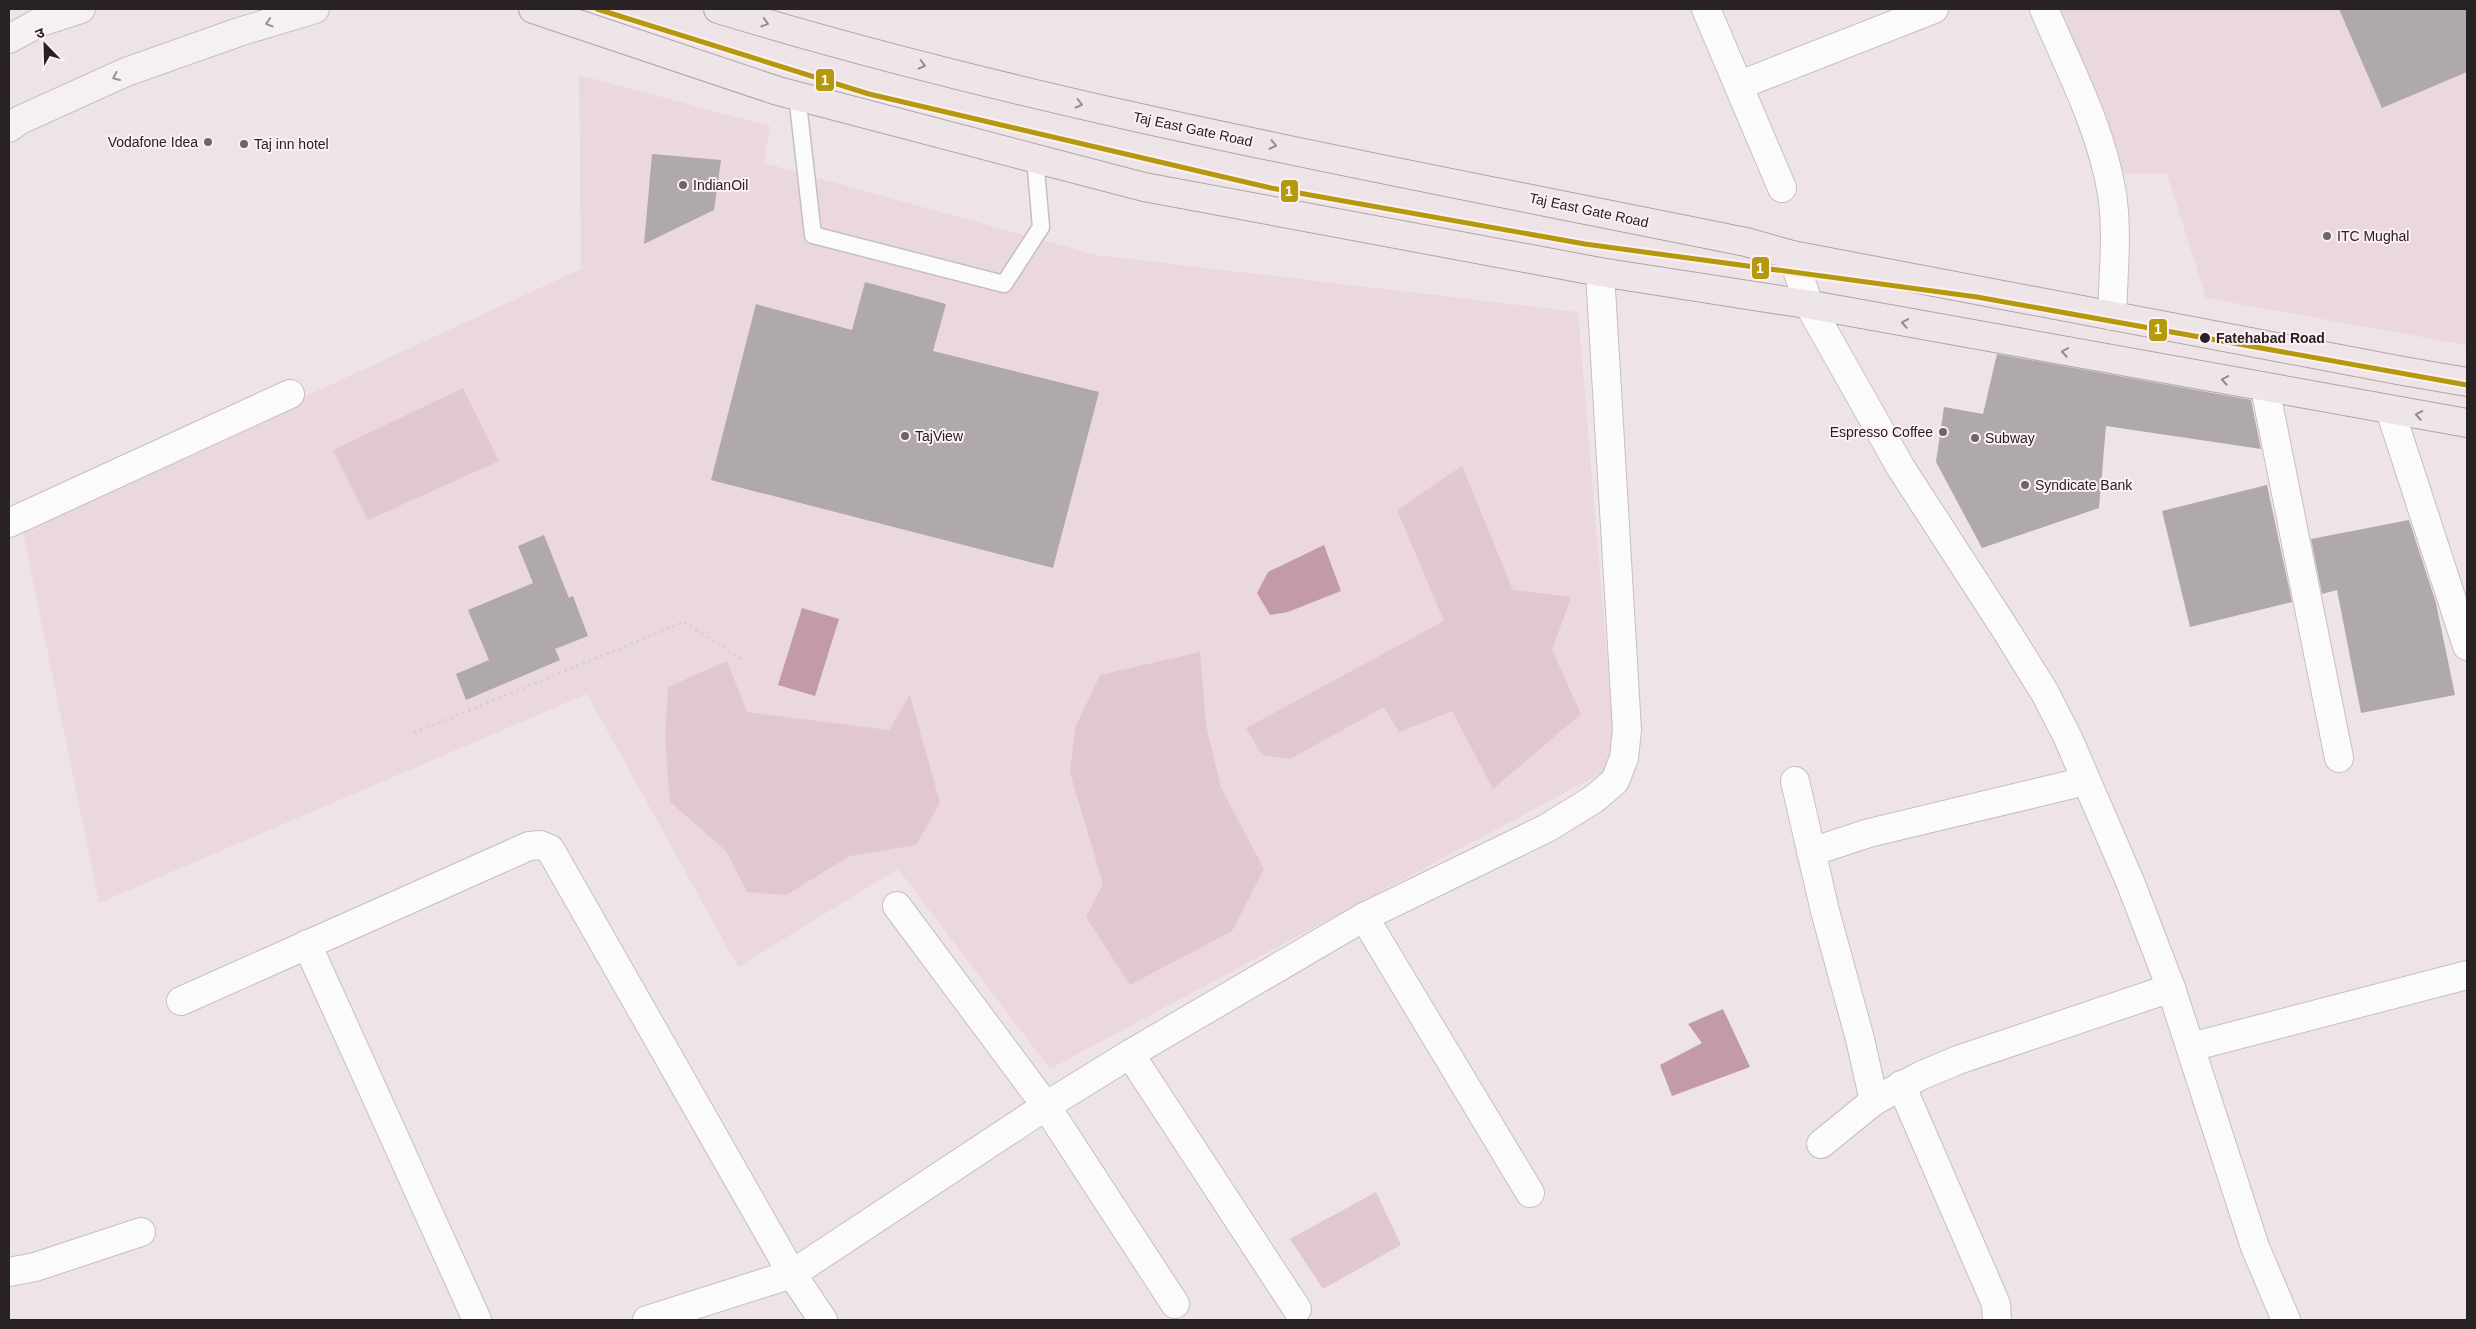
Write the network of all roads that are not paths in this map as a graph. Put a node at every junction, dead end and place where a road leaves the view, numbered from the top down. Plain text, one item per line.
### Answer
1 (81, 9) edge
2 (315, 9) edge
3 (533, 9) edge
4 (718, 9) edge
5 (1706, 9) edge
6 (1932, 9) edge
7 (2044, 9) edge
8 (9, 39) edge
9 (1740, 85) junction
10 (797, 95) junction
11 (9, 128) edge
12 (1034, 158) junction
13 (1782, 188) dead end
14 (1792, 255) junction
15 (1600, 272) junction
16 (1809, 305) junction
17 (2112, 316) junction
18 (2467, 382) edge
19 (2265, 388) junction
20 (290, 394) dead end
21 (2390, 410) junction
22 (2467, 424) edge
23 (9, 523) edge
24 (2467, 646) edge
25 (2339, 758) dead end
26 (1795, 781) dead end
27 (2086, 781) junction
28 (1811, 852) junction
29 (897, 906) dead end
30 (1364, 917) junction
31 (307, 944) junction
32 (2467, 975) edge
33 (2171, 988) junction
34 (181, 1001) dead end
35 (2191, 1047) junction
36 (1130, 1054) junction
37 (1901, 1085) junction
38 (1874, 1102) junction
39 (1046, 1106) junction
40 (1821, 1144) dead end
41 (1530, 1193) dead end
42 (141, 1232) dead end
43 (9, 1272) edge
44 (792, 1274) junction
45 (1175, 1304) dead end
46 (1297, 1309) dead end
47 (477, 1320) edge
48 (647, 1320) edge
49 (823, 1320) edge
50 (1997, 1320) edge
51 (2286, 1320) edge

1 - 8 main road
2 -> 11 main road
3 - 10 main road
4 -> 14 main road, Taj East Gate Road
5 - 9 street
6 - 9 street
7 - 17 street
9 - 13 street
10 - 12 main road
10 - 12 lane
12 - 15 main road
14 - 16 street
14 - 17 main road, Taj East Gate Road
15 - 16 main road
15 - 30 street
19 -> 16 main road
16 - 27 street
17 - 18 main road, Taj East Gate Road
19 - 21 main road
19 - 25 street
20 - 23 street
22 -> 21 main road
21 - 24 street
26 - 28 street
27 - 28 street
27 - 33 street
28 - 38 street
29 - 39 street
30 - 36 street
30 - 41 street
31 - 34 street
31 - 44 street
31 - 47 street
32 - 35 street
33 - 35 street
33 - 37 street
35 - 51 street
36 - 39 street
36 - 46 street
37 - 38 street
37 - 50 street
38 - 40 street
39 - 44 street
39 - 45 street
42 - 43 street
44 - 48 street
44 - 49 street

